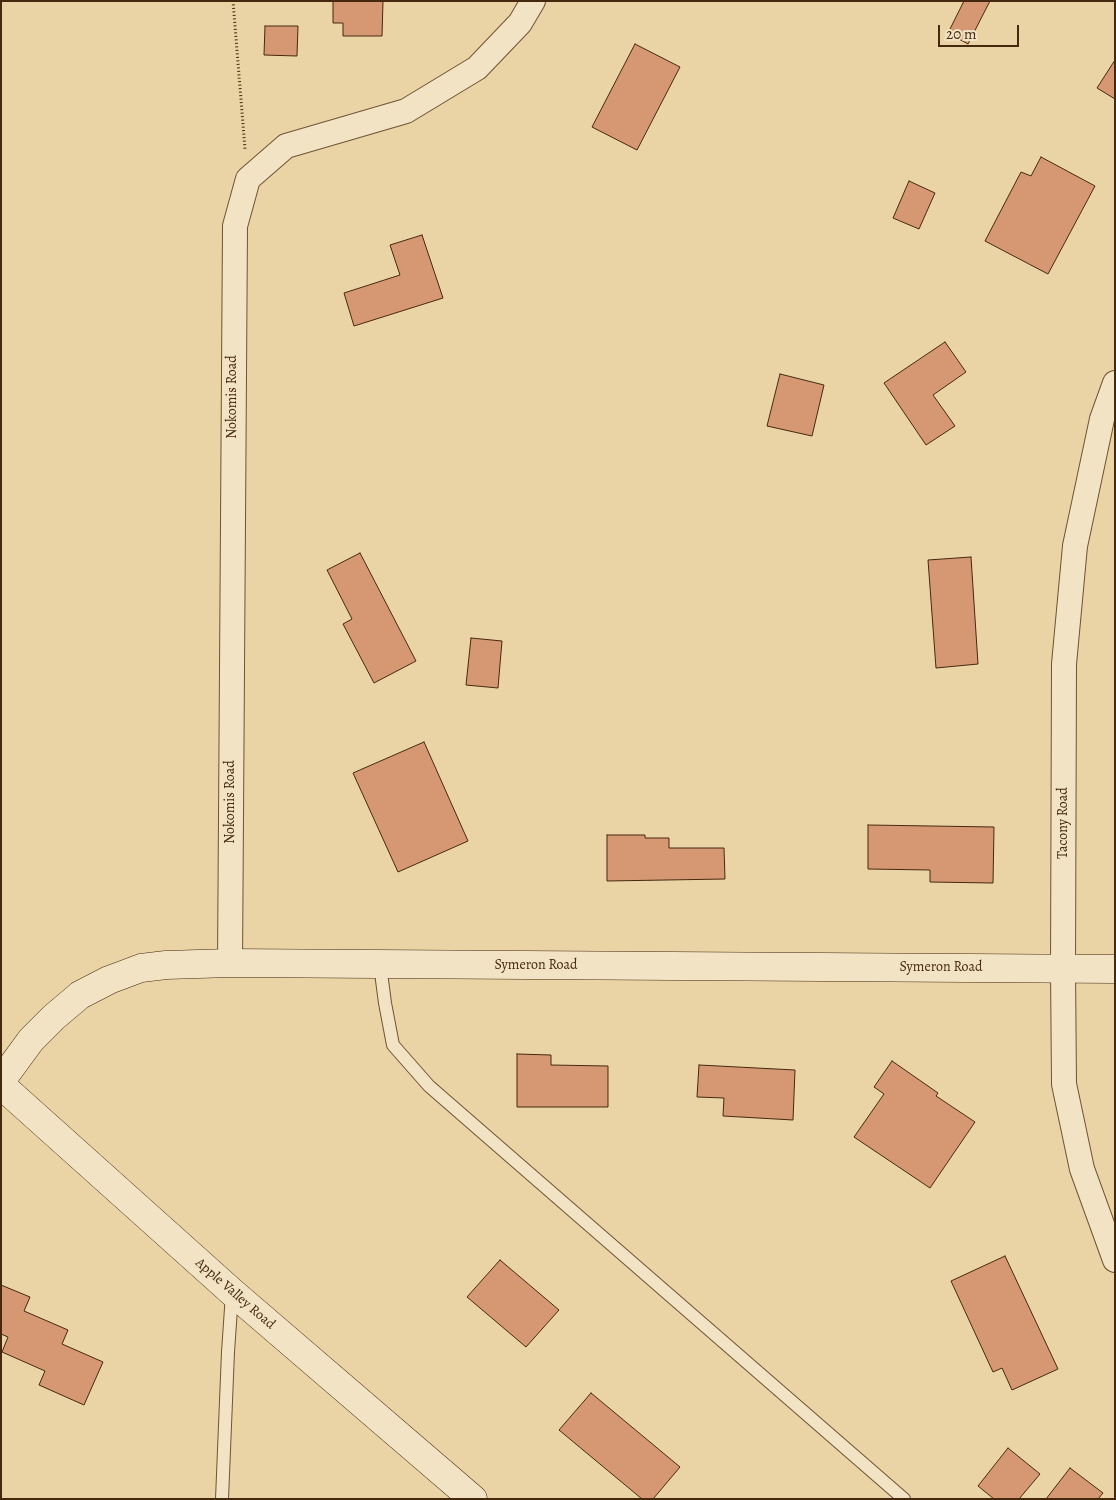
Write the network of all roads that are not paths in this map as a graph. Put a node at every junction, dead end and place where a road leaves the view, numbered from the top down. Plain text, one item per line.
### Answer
1 (532, 1) edge
2 (1115, 383) edge
3 (230, 963) junction
4 (380, 965) junction
5 (1063, 969) junction
6 (1115, 969) edge
7 (1, 1083) edge
8 (1115, 1260) edge
9 (232, 1292) junction
10 (222, 1499) edge
11 (473, 1499) edge
12 (904, 1499) edge

1 - 3 street, Nokomis Road
2 - 5 street, Tacony Road
3 - 4 street, Symeron Road
3 - 7 street, Symeron Road
4 - 5 street, Symeron Road
4 - 12 lane
5 - 6 street, Symeron Road
5 - 8 street, Tacony Road
7 - 9 street, Apple Valley Road
9 - 10 lane
9 - 11 street, Apple Valley Road

